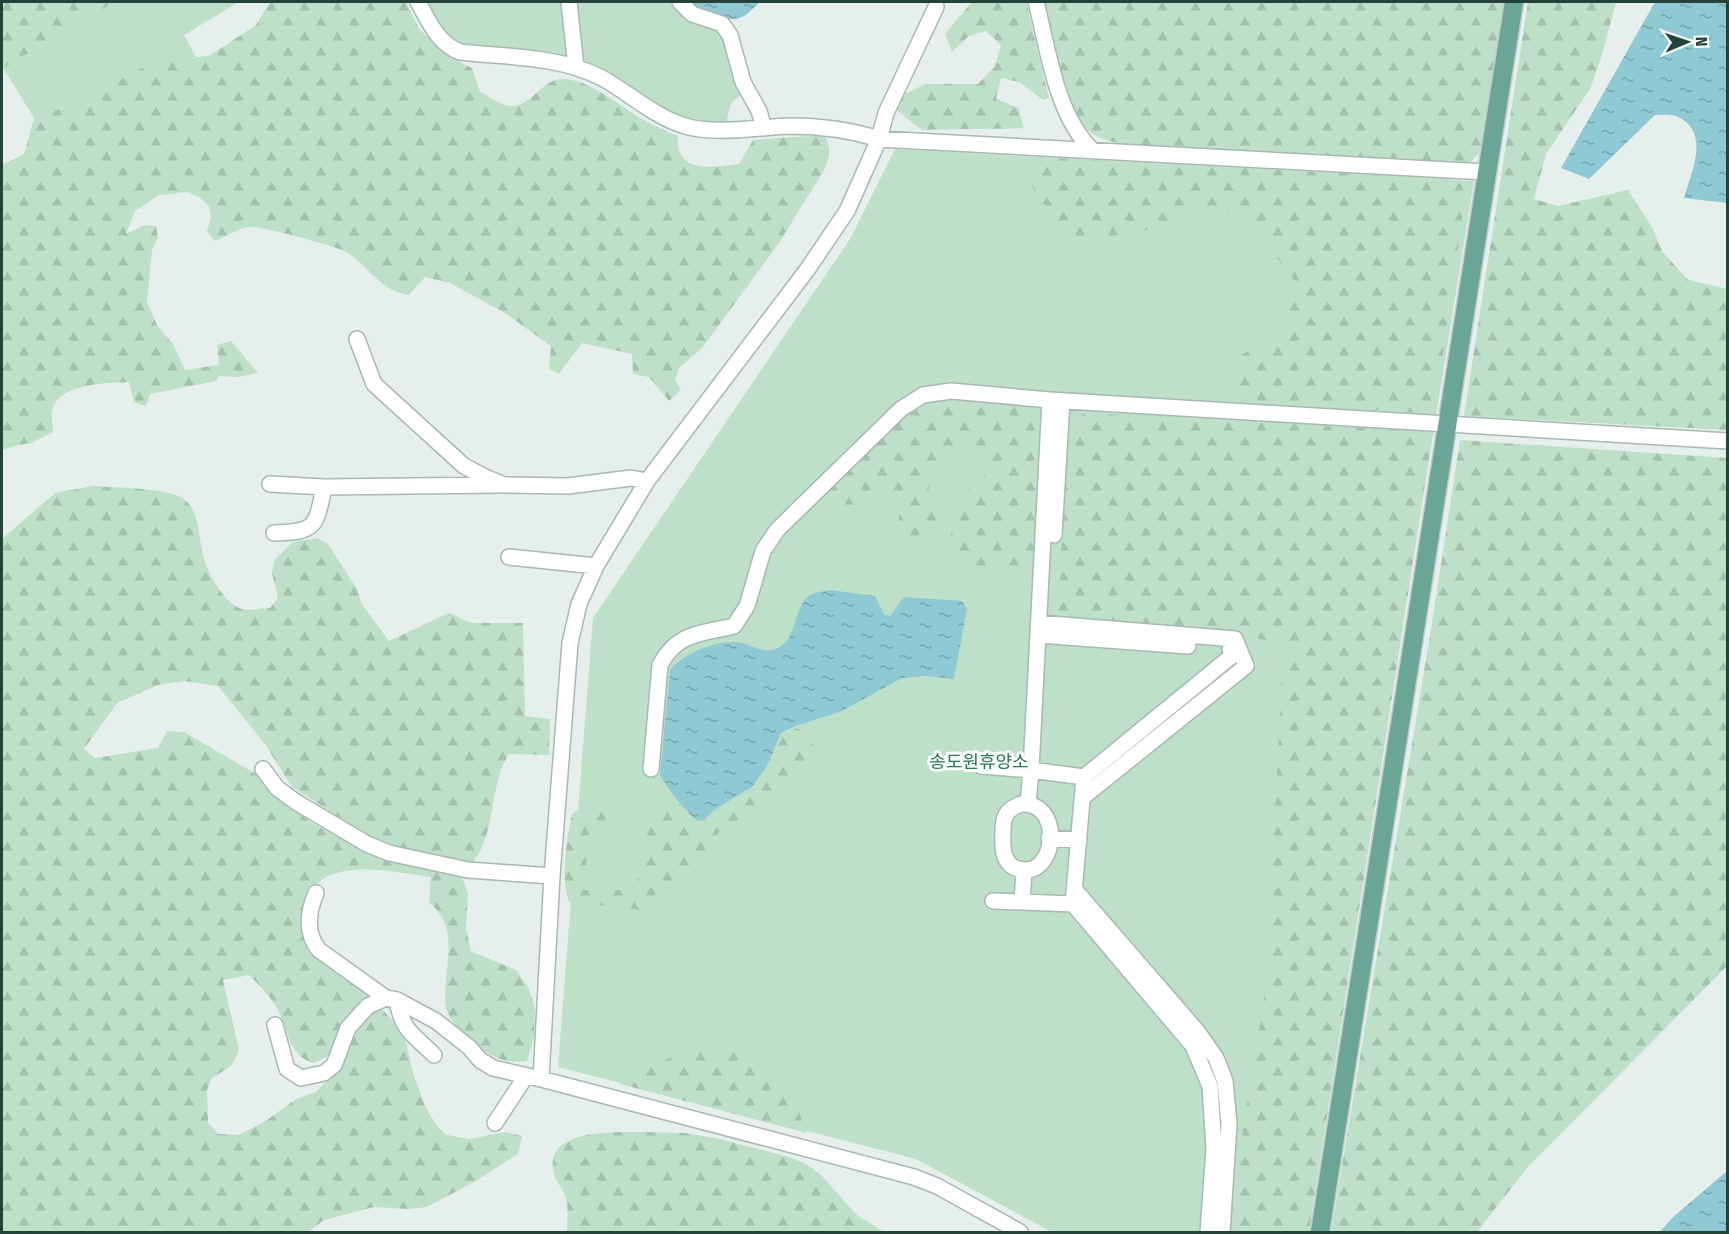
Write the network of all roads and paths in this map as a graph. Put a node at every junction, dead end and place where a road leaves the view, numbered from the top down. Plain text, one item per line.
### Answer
1 (417, 2) edge
2 (570, 2) edge
3 (680, 2) edge
4 (1036, 2) edge
5 (1514, 2) edge
6 (936, 7) dead end
7 (576, 67) junction
8 (764, 128) junction
9 (879, 139) junction
10 (1092, 150) junction
11 (1486, 172) junction
12 (357, 339) dead end
13 (354, 371) dead end
14 (374, 384) junction
15 (1056, 400) junction
16 (1446, 423) junction
17 (1728, 441) edge
18 (647, 481) junction
19 (270, 484) dead end
20 (504, 485) junction
21 (324, 487) junction
22 (274, 533) dead end
23 (509, 557) dead end
24 (596, 566) junction
25 (1043, 629) junction
26 (1239, 650) junction
27 (981, 766) dead end
28 (263, 769) dead end
29 (651, 769) dead end
30 (1031, 770) junction
31 (1084, 777) junction
32 (1082, 798) junction
33 (1028, 804) junction
34 (1049, 838) junction
35 (1078, 840) junction
36 (1024, 871) junction
37 (552, 876) junction
38 (1074, 889) junction
39 (316, 893) dead end
40 (993, 902) dead end
41 (1022, 903) junction
42 (1073, 904) junction
43 (391, 999) junction
44 (275, 1025) dead end
45 (434, 1055) dead end
46 (533, 1077) junction
47 (495, 1123) dead end
48 (1020, 1233) edge
49 (1208, 1233) edge
50 (1222, 1233) edge
51 (1320, 1233) edge

1 - 7 street
2 - 7 street
3 - 8 street
4 - 10 street
5 - 11 main road
6 - 9 street
7 - 8 street
8 - 9 street
9 - 10 street
9 - 18 street
10 - 11 street
11 - 16 main road
12 - 14 street
13 - 14 street
14 - 20 street
15 - 16 street
15 - 25 street
15 - 29 street
16 - 17 street
16 - 51 main road
18 - 20 street
18 - 24 street
19 - 21 street
20 - 21 street
21 - 22 street
23 - 24 street
24 - 37 street
25 - 26 street
25 - 30 street
26 - 31 street
26 - 32 street
27 - 30 street
28 - 37 street
30 - 31 street
30 - 33 street
31 - 32 street
32 - 35 street
33 - 34 street
33 - 36 street
34 - 35 street
34 - 36 street
35 - 38 street
36 - 41 street
37 - 46 street
38 - 42 street
38 - 50 street
39 - 43 street
40 - 41 street
41 - 42 street
42 - 49 street
43 - 44 street
43 - 45 street
43 - 46 street
46 - 47 street
46 - 48 street

